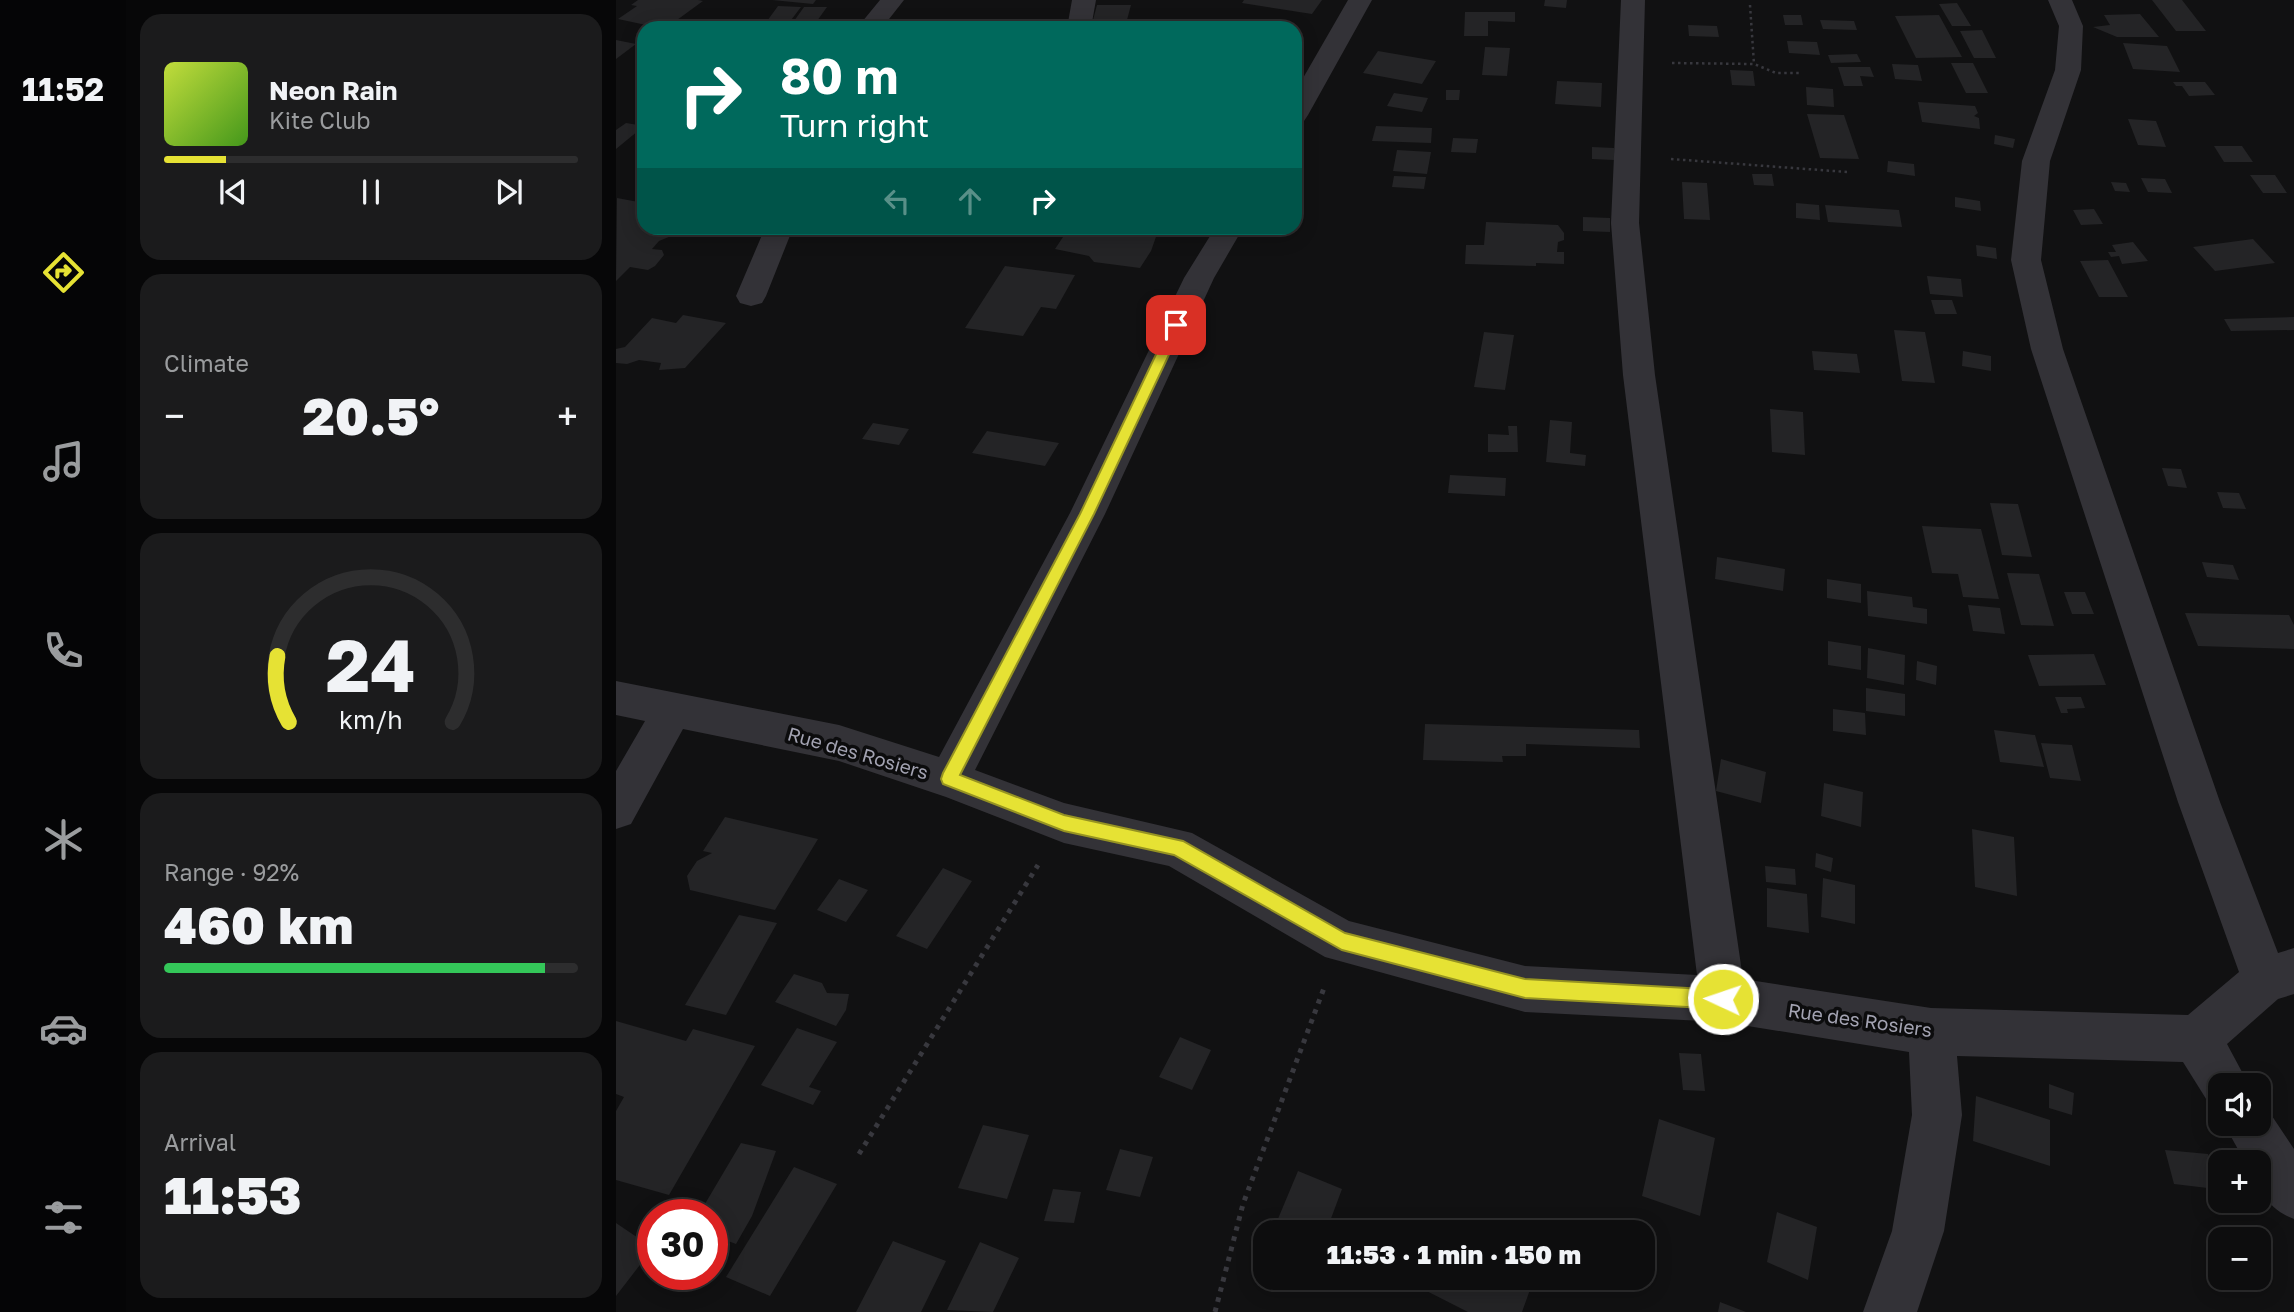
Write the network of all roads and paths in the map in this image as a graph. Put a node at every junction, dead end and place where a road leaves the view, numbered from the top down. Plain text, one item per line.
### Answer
1 (892, 0) edge
2 (1084, 0) edge
3 (1360, 0) edge
4 (1633, 0) edge
5 (2060, 0) edge
6 (1750, 5) dead end
7 (875, 21) edge
8 (1080, 21) edge
9 (1632, 63) junction
10 (1754, 64) junction
11 (1801, 73) dead end
12 (1302, 104) edge
13 (1628, 156) junction
14 (1847, 172) dead end
15 (776, 235) edge
16 (1225, 235) edge
17 (751, 296) dead end
18 (616, 698) edge
19 (674, 708) junction
20 (949, 779) junction
21 (616, 810) edge
22 (1064, 823) junction
23 (1342, 941) junction
24 (2279, 975) edge
25 (1723, 999) junction
26 (1931, 1032) junction
27 (2196, 1039) junction
28 (2217, 1073) edge
29 (2257, 1136) edge
30 (859, 1154) dead end
31 (2294, 1194) edge
32 (1215, 1312) edge
33 (1890, 1312) edge

1 - 7 street
2 - 8 street
3 - 12 street
4 - 9 street
5 - 24 street
6 - 10 path
9 - 10 path
9 - 13 street
10 - 11 path
13 - 14 path
13 - 25 street
15 - 17 street
16 - 20 street
18 - 19 street, Rue des Rosiers
19 - 20 street, Rue des Rosiers
19 - 21 street
20 - 22 street, Rue des Rosiers
22 - 23 street, Rue des Rosiers
22 - 30 path
23 - 25 street, Rue des Rosiers
23 - 32 path
24 - 27 street
25 - 26 street, Rue des Rosiers
26 - 27 street, Rue des Rosiers
26 - 33 street
27 - 28 street
29 - 31 street

